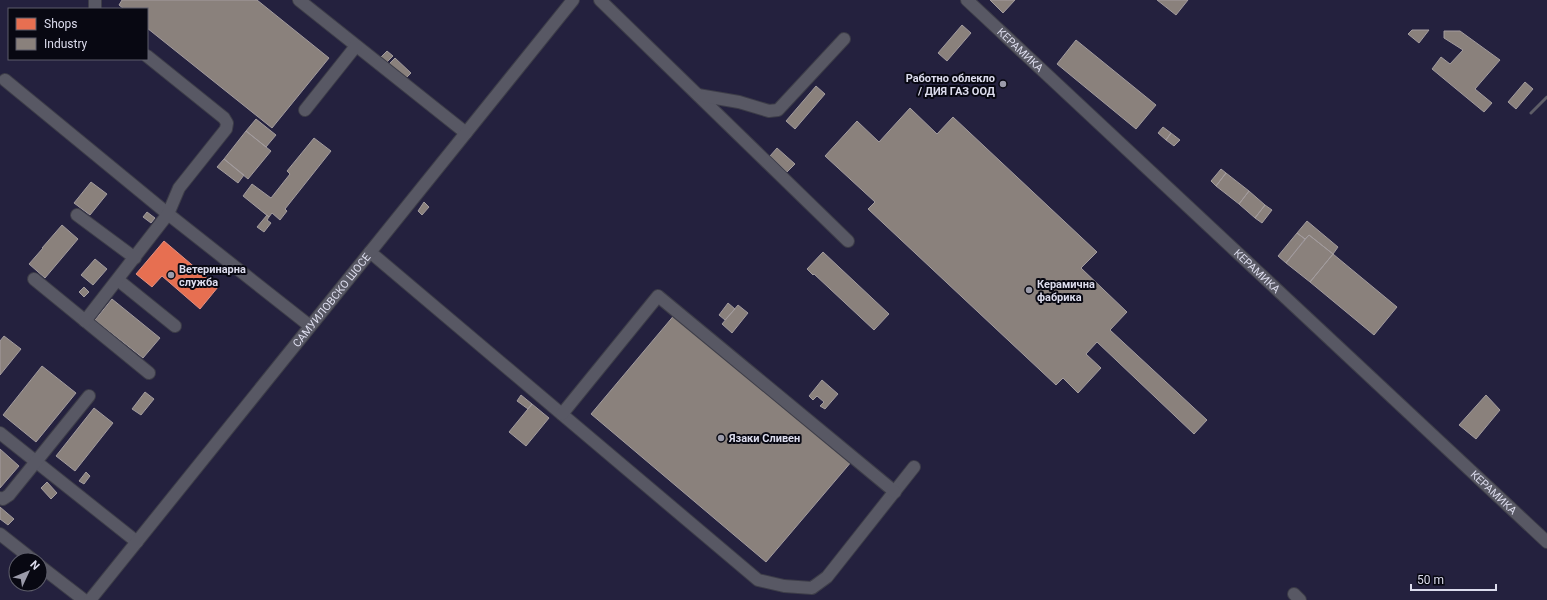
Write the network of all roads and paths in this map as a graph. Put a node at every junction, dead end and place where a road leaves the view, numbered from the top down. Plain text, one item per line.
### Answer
1 (299, 0) edge
2 (573, 0) edge
3 (600, 0) edge
4 (967, 0) edge
5 (844, 39) dead end
6 (356, 46) junction
7 (148, 57) edge
8 (5, 80) dead end
9 (698, 95) junction
10 (305, 110) dead end
11 (466, 133) junction
12 (168, 214) junction
13 (77, 215) dead end
14 (848, 242) dead end
15 (370, 252) junction
16 (135, 258) junction
17 (34, 280) dead end
18 (118, 280) junction
19 (85, 321) junction
20 (174, 326) dead end
21 (310, 326) junction
22 (149, 373) dead end
23 (89, 396) dead end
24 (562, 414) junction
25 (0, 432) edge
26 (37, 462) junction
27 (914, 467) dead end
28 (895, 492) junction
29 (0, 498) edge
30 (0, 534) edge
31 (137, 542) junction
32 (1547, 542) edge
33 (23, 552) edge
34 (48, 572) edge
35 (84, 600) edge
36 (90, 600) edge

1 - 6 street
2 - 11 street, САМУИЛОВСКО ШОСЕ
3 - 9 street
4 - 32 street, КЕРАМИКА
5 - 9 street
6 - 10 street
6 - 11 street
7 - 12 street
8 - 12 street
9 - 14 street
11 - 15 street, САМУИЛОВСКО ШОСЕ
12 - 16 street
12 - 21 street
13 - 16 street
15 - 21 street, САМУИЛОВСКО ШОСЕ
15 - 24 street
16 - 18 street
17 - 19 street
18 - 19 street
18 - 20 street
19 - 22 street
21 - 31 street, САМУИЛОВСКО ШОСЕ
23 - 26 street
24 - 28 street
24 - 28 street
25 - 26 street
26 - 29 street
26 - 31 street
27 - 28 street
30 - 33 street
31 - 36 street, САМУИЛОВСКО ШОСЕ
34 - 35 street

